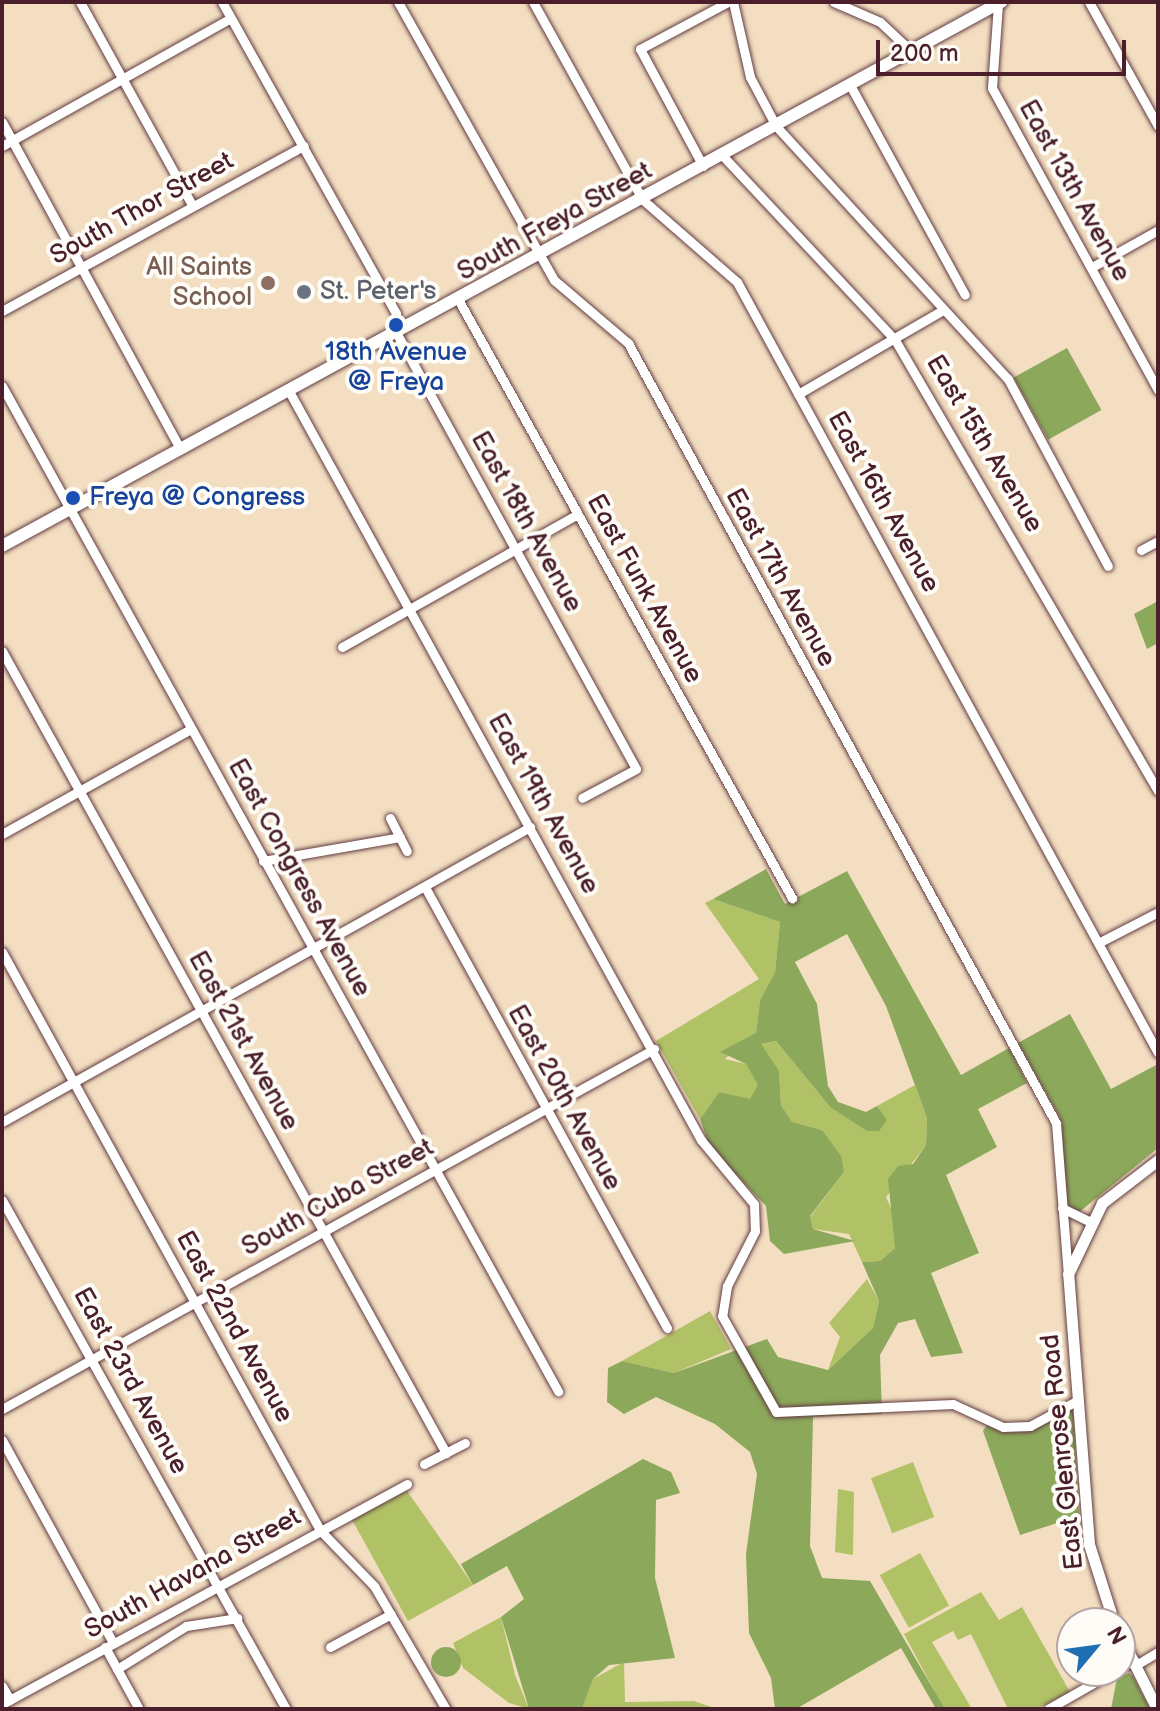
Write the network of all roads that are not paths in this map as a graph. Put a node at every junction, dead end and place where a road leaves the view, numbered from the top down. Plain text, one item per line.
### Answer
1 (80, 2) edge
2 (222, 2) edge
3 (398, 2) edge
4 (533, 2) edge
5 (730, 2) edge
6 (834, 2) edge
7 (1089, 2) edge
8 (1000, 3) edge
9 (231, 18) junction
10 (911, 51) junction
11 (122, 78) junction
12 (850, 85) junction
13 (2, 122) edge
14 (776, 126) junction
15 (1158, 126) edge
16 (12, 141) junction
17 (2, 146) edge
18 (304, 146) junction
19 (722, 155) junction
20 (703, 166) junction
21 (642, 199) junction
22 (192, 205) junction
23 (1158, 230) edge
24 (539, 256) junction
25 (82, 266) junction
26 (1092, 267) junction
27 (965, 295) dead end
28 (459, 301) junction
29 (2, 311) edge
30 (941, 311) junction
31 (397, 334) junction
32 (895, 340) junction
33 (2, 386) edge
34 (1157, 387) edge
35 (290, 393) junction
36 (798, 394) junction
37 (180, 449) junction
38 (70, 509) junction
39 (576, 515) junction
40 (1158, 541) edge
41 (2, 546) edge
42 (515, 549) junction
43 (1141, 550) dead end
44 (1108, 566) dead end
45 (411, 608) junction
46 (342, 647) dead end
47 (2, 651) edge
48 (191, 729) junction
49 (80, 791) junction
50 (1158, 791) edge
51 (582, 798) dead end
52 (390, 818) dead end
53 (530, 827) junction
54 (2, 834) edge
55 (400, 837) junction
56 (407, 851) dead end
57 (263, 861) junction
58 (425, 887) junction
59 (792, 898) dead end
60 (1158, 912) edge
61 (1100, 942) junction
62 (312, 949) junction
63 (2, 952) edge
64 (200, 1011) junction
65 (654, 1049) junction
66 (1158, 1053) edge
67 (74, 1084) junction
68 (544, 1109) junction
69 (2, 1122) edge
70 (1158, 1160) edge
71 (435, 1169) junction
72 (2, 1200) edge
73 (1062, 1208) junction
74 (1089, 1221) junction
75 (323, 1229) junction
76 (1068, 1274) junction
77 (196, 1303) junction
78 (667, 1328) dead end
79 (93, 1360) junction
80 (558, 1391) dead end
81 (1078, 1400) junction
82 (2, 1409) edge
83 (2, 1440) edge
84 (465, 1443) dead end
85 (446, 1453) junction
86 (424, 1464) dead end
87 (407, 1484) dead end
88 (320, 1530) junction
89 (219, 1585) junction
90 (1109, 1607) edge
91 (391, 1614) junction
92 (237, 1618) junction
93 (109, 1645) junction
94 (330, 1647) dead end
95 (1158, 1652) edge
96 (1136, 1663) edge
97 (1136, 1665) edge
98 (117, 1669) junction
99 (2, 1686) edge
100 (1090, 1687) edge
101 (6, 1702) edge
102 (139, 1709) edge
103 (286, 1709) edge
104 (446, 1709) edge
105 (1048, 1709) edge
106 (1157, 1709) edge

1 - 11 street
2 - 9 street, East 18th Avenue
3 - 24 street, East 17th Avenue
4 - 21 street, East 16th Avenue
5 - 14 street
5 - 20 street
6 - 10 street
7 - 15 street
8 - 10 main road, South Freya Street
8 - 26 street, East 13th Avenue
9 - 11 street
9 - 18 street, East 18th Avenue
10 - 12 main road, South Freya Street
11 - 16 street
11 - 22 street
12 - 14 main road, South Freya Street
12 - 27 street
13 - 16 street
14 - 19 main road, South Freya Street
14 - 30 street
16 - 17 street
16 - 25 street
18 - 22 street, South Thor Street
18 - 31 street, East 18th Avenue
19 - 20 main road, South Freya Street
19 - 32 street, East 15th Avenue
20 - 21 main road, South Freya Street
21 - 24 main road, South Freya Street
21 - 36 street, East 16th Avenue
22 - 25 street, South Thor Street
23 - 26 street
24 - 28 main road, South Freya Street
24 - 73 street, East 17th Avenue
25 - 29 street, South Thor Street
25 - 37 street
26 - 34 street, East 13th Avenue
28 - 31 main road, South Freya Street
28 - 39 street, East Funk Avenue
30 - 32 street
30 - 44 street
31 - 35 main road, South Freya Street
31 - 42 street, East 18th Avenue
32 - 36 street
32 - 50 street, East 15th Avenue
33 - 38 street, East Congress Avenue
35 - 37 main road, South Freya Street
35 - 45 street, East 19th Avenue
36 - 61 street, East 16th Avenue
37 - 38 main road, South Freya Street
38 - 41 main road, South Freya Street
38 - 48 street, East Congress Avenue
39 - 42 street
39 - 59 street, East Funk Avenue
40 - 43 street
42 - 45 street
42 - 51 street, East 18th Avenue
45 - 46 street
45 - 53 street, East 19th Avenue
47 - 49 street, East 21st Avenue
48 - 49 street
48 - 57 street, East Congress Avenue
49 - 54 street
49 - 64 street, East 21st Avenue
52 - 55 street
53 - 58 street
53 - 65 street, East 19th Avenue
55 - 56 street
55 - 57 street
57 - 62 street, East Congress Avenue
58 - 62 street
58 - 68 street, East 20th Avenue
60 - 61 street
61 - 66 street, East 16th Avenue
62 - 64 street
62 - 71 street, East Congress Avenue
63 - 67 street, East 22nd Avenue
64 - 67 street
64 - 75 street, East 21st Avenue
65 - 68 street, South Cuba Street
65 - 81 street, East 19th Avenue
67 - 69 street
67 - 77 street, East 22nd Avenue
68 - 71 street, South Cuba Street
68 - 78 street, East 20th Avenue
70 - 74 street
71 - 75 street, South Cuba Street
71 - 80 street, East Congress Avenue
72 - 79 street, East 23rd Avenue
73 - 74 street
73 - 76 street, East 17th Avenue
74 - 76 street
75 - 77 street, South Cuba Street
75 - 85 street, East 21st Avenue
76 - 81 street, East Glenrose Road
77 - 79 street, South Cuba Street
77 - 88 street, East 22nd Avenue
79 - 82 street, South Cuba Street
79 - 89 street, East 23rd Avenue
81 - 90 street, East Glenrose Road
83 - 93 street
84 - 85 street
85 - 86 street
87 - 88 street, South Havana Street
88 - 89 street, South Havana Street
88 - 91 street, East 22nd Avenue
89 - 92 street, East 23rd Avenue
89 - 93 street, South Havana Street
91 - 94 street
91 - 104 street, East 22nd Avenue
92 - 98 street
92 - 103 street, East 23rd Avenue
93 - 98 street
93 - 101 street, South Havana Street
95 - 96 street
97 - 106 street
98 - 102 street
99 - 101 street
100 - 105 street

